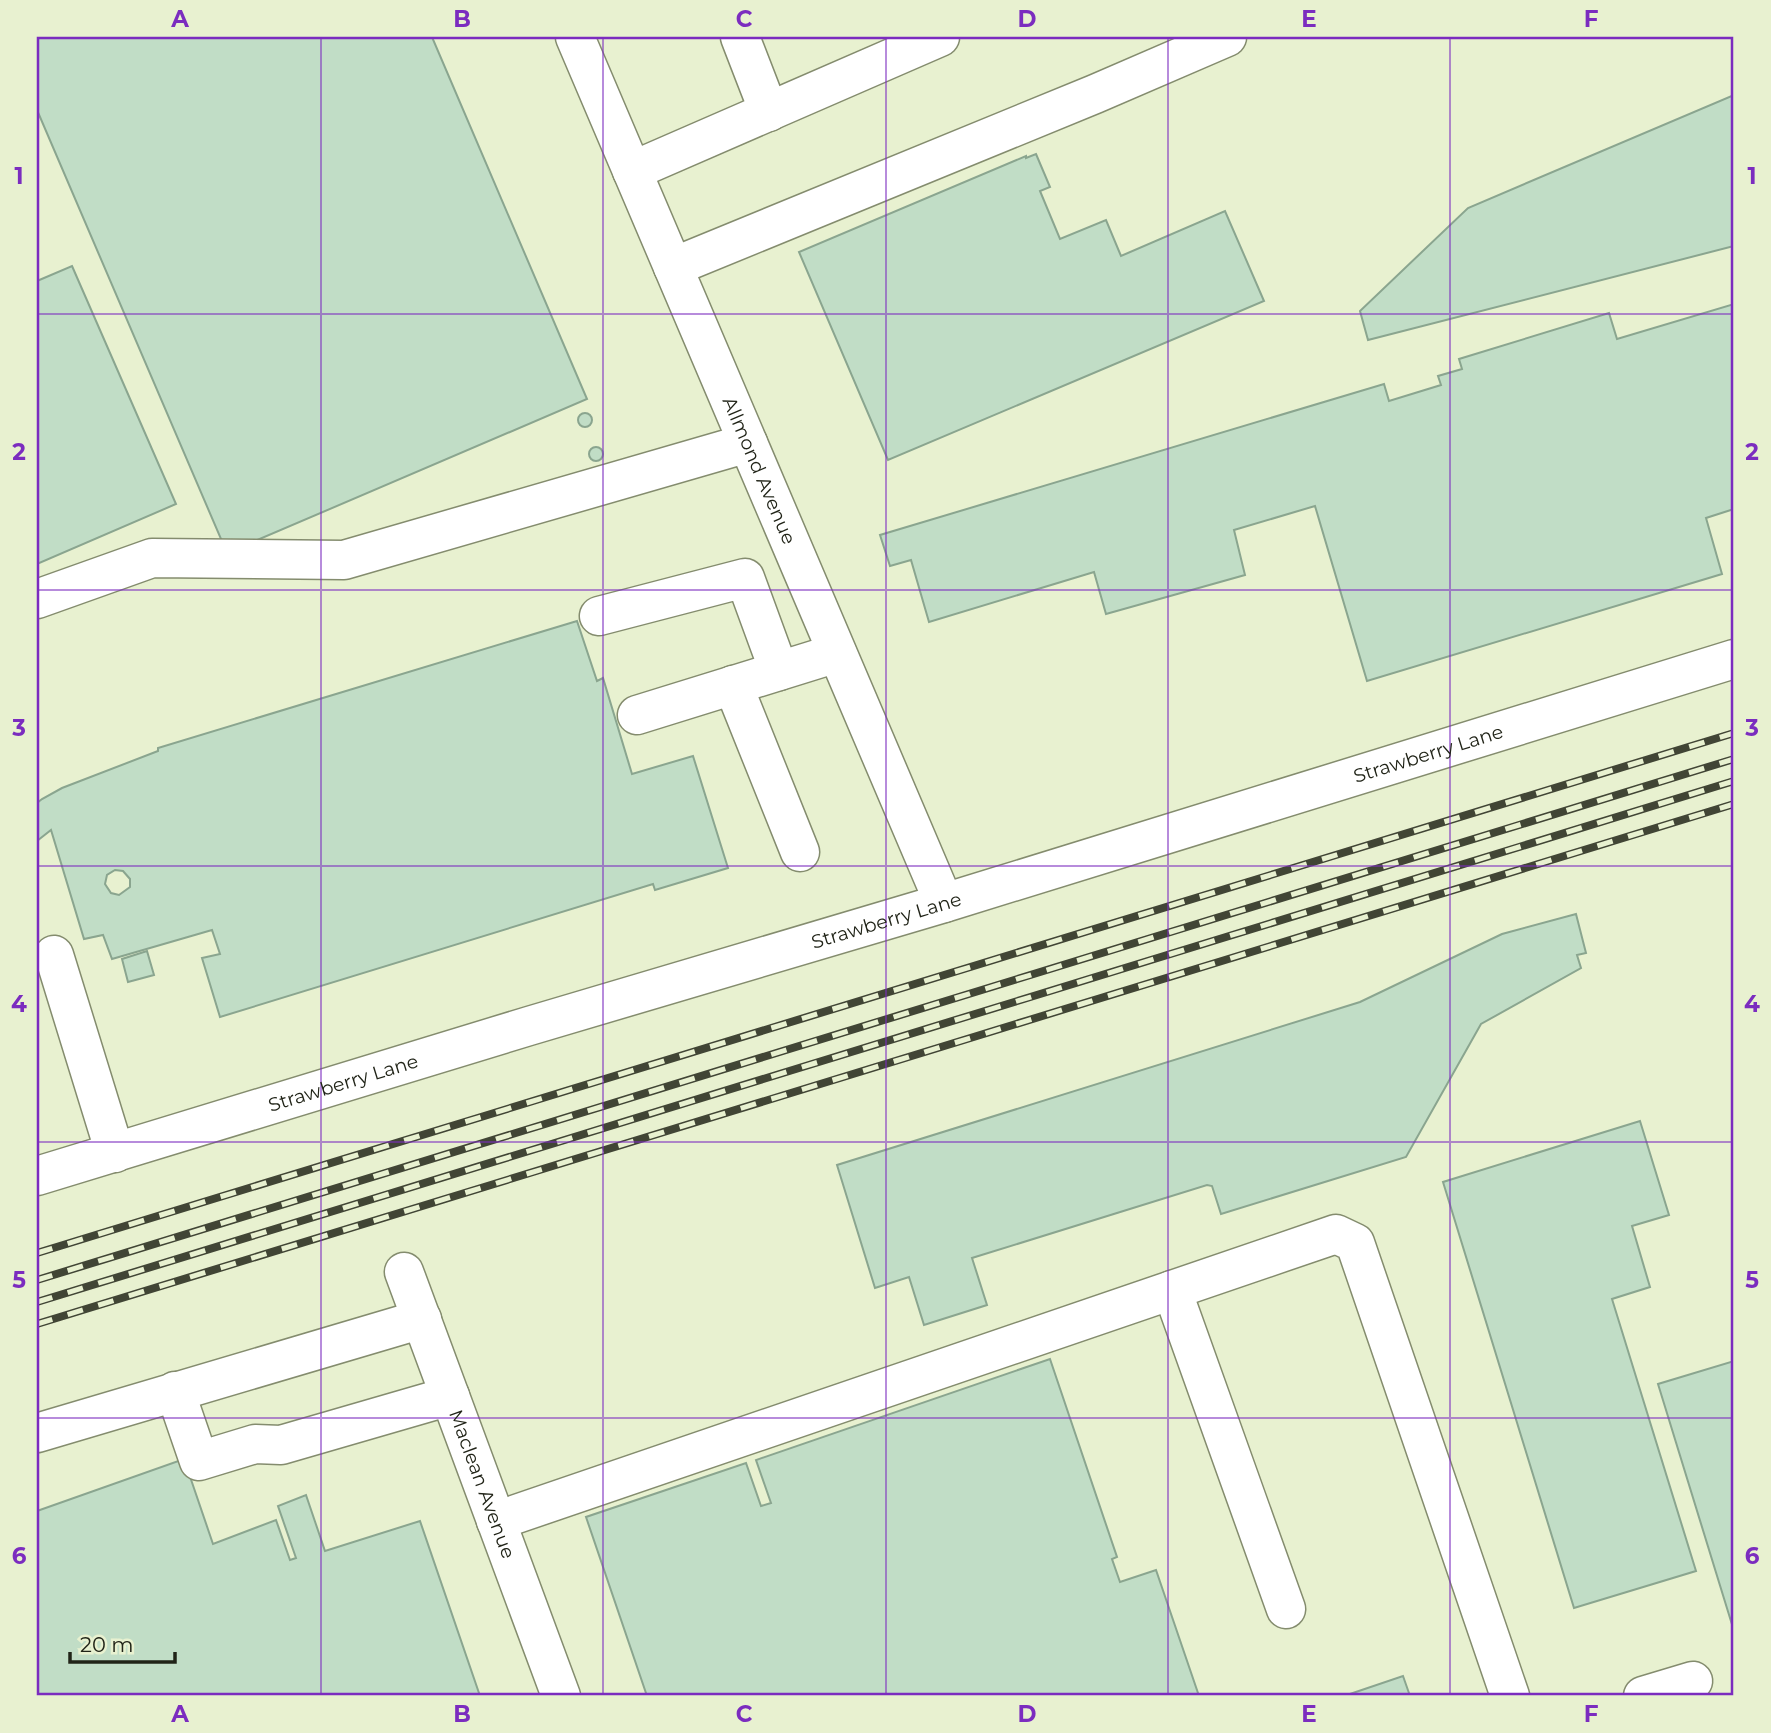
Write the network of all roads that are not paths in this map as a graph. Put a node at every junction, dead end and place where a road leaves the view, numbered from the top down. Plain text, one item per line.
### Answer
1 (575, 37) edge
2 (740, 37) edge
3 (940, 37) edge
4 (1227, 37) edge
5 (769, 112) junction
6 (632, 171) junction
7 (673, 267) junction
8 (748, 443) junction
9 (37, 599) edge
10 (599, 616) dead end
11 (837, 653) junction
12 (1734, 659) edge
13 (779, 671) junction
14 (733, 685) junction
15 (638, 715) dead end
16 (800, 852) dead end
17 (944, 904) junction
18 (54, 955) dead end
19 (115, 1153) junction
20 (37, 1176) edge
21 (404, 1272) dead end
22 (1172, 1290) junction
23 (422, 1319) junction
24 (175, 1391) junction
25 (450, 1395) junction
26 (37, 1433) edge
27 (496, 1521) junction
28 (1286, 1609) dead end
29 (1693, 1681) dead end
30 (561, 1696) edge
31 (1510, 1696) edge
32 (1643, 1696) edge

1 - 6 street, Allmond Avenue
2 - 5 street
3 - 5 street
4 - 7 street
5 - 6 street
6 - 7 street, Allmond Avenue
7 - 8 street, Allmond Avenue
8 - 9 street
8 - 11 street, Allmond Avenue
10 - 13 street
11 - 13 street
11 - 17 street, Allmond Avenue
12 - 17 street, Strawberry Lane
13 - 14 street
14 - 15 street
14 - 16 street
17 - 19 street, Strawberry Lane
18 - 19 street
19 - 20 street, Strawberry Lane
21 - 23 street, Maclean Avenue
22 - 27 street
22 - 28 street
22 - 31 street
23 - 24 street
23 - 25 street, Maclean Avenue
24 - 25 street
24 - 26 street
25 - 27 street, Maclean Avenue
27 - 30 street, Maclean Avenue
29 - 32 street

